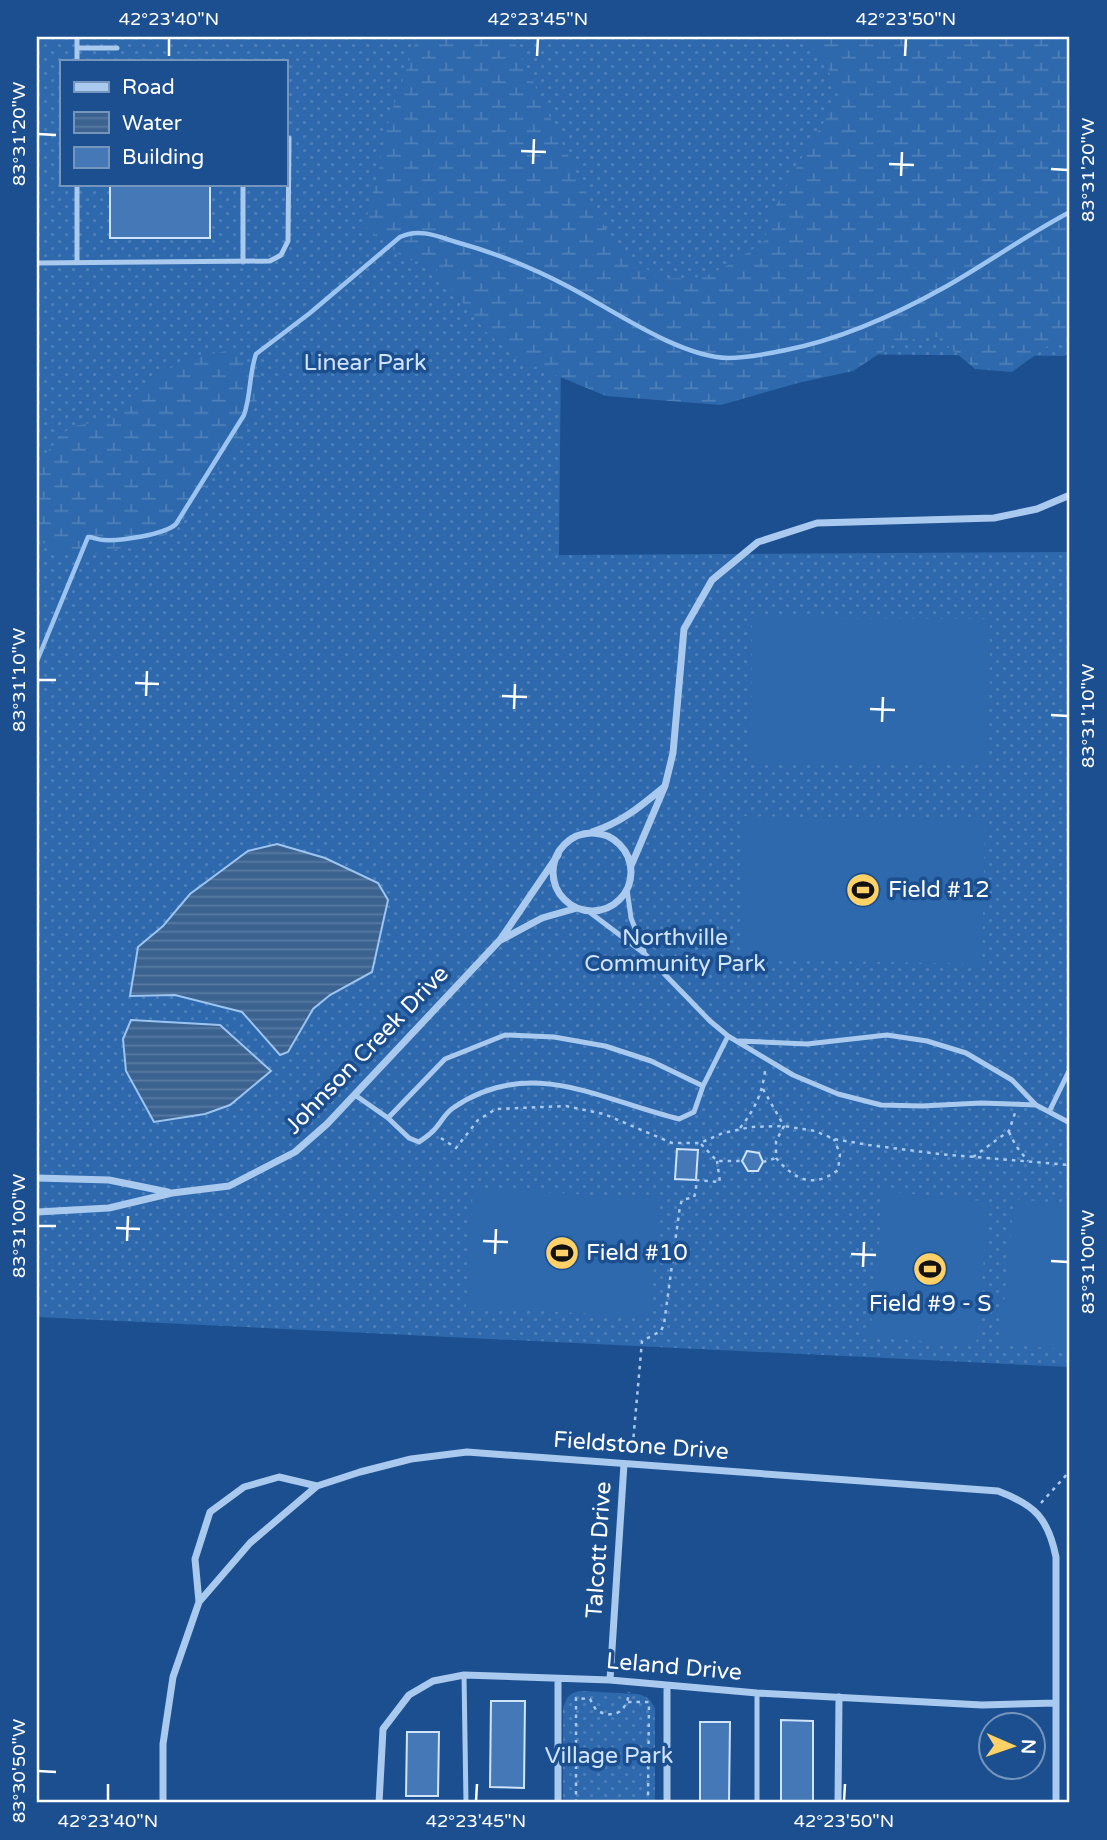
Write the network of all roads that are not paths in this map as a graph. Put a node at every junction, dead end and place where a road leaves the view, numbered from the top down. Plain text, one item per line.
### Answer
1 (77, 37) edge
2 (77, 48) junction
3 (117, 48) dead end
4 (77, 60) edge
5 (289, 138) dead end
6 (287, 155) edge
7 (77, 186) edge
8 (243, 186) edge
9 (37, 262) edge
10 (77, 262) junction
11 (243, 262) junction
12 (1070, 495) edge
13 (665, 786) junction
14 (587, 834) junction
15 (558, 855) junction
16 (631, 866) junction
17 (627, 890) junction
18 (577, 908) junction
19 (588, 911) junction
20 (500, 940) junction
21 (645, 954) junction
22 (729, 1036) junction
23 (736, 1041) junction
24 (1070, 1069) edge
25 (704, 1086) junction
26 (355, 1094) junction
27 (1036, 1105) junction
28 (1049, 1112) junction
29 (388, 1118) junction
30 (1070, 1123) edge
31 (37, 1178) edge
32 (172, 1193) junction
33 (37, 1212) edge
34 (628, 1464) junction
35 (317, 1486) junction
36 (199, 1602) junction
37 (464, 1675) junction
38 (558, 1679) junction
39 (610, 1681) junction
40 (667, 1686) junction
41 (757, 1693) junction
42 (839, 1696) junction
43 (1056, 1703) junction
44 (163, 1803) edge
45 (379, 1803) edge
46 (466, 1803) edge
47 (558, 1803) edge
48 (667, 1803) edge
49 (757, 1803) edge
50 (838, 1803) edge
51 (1056, 1803) edge

1 - 2 lane
2 - 3 lane
2 - 4 lane
5 - 6 lane
6 - 11 lane
7 - 10 lane
8 - 11 lane
9 - 10 lane
10 - 11 lane
12 - 13 street
13 - 14 street
13 - 16 street
14 - 15 street
14 - 16 street
15 - 18 street
15 - 20 street, Johnson Creek Drive
16 - 17 street
17 - 19 street
17 - 21 lane
18 - 19 street
18 - 20 street, Johnson Creek Drive
19 - 21 lane
20 - 26 street, Johnson Creek Drive
21 - 22 lane
22 - 23 lane
22 - 25 lane
23 - 27 lane
23 - 27 lane
24 - 28 lane
25 - 29 lane
25 - 29 lane
26 - 29 lane
26 - 32 street, Johnson Creek Drive
27 - 28 lane
28 - 30 lane
31 - 32 street, Johnson Creek Drive
32 - 33 street, Johnson Creek Drive
34 - 35 street, Fieldstone Drive
34 - 39 street, Talcott Drive
34 - 43 street, Fieldstone Drive
35 - 36 street, Fieldstone Drive
35 - 36 street
36 - 44 street, Fieldstone Drive
37 - 38 street, Leland Drive
37 - 45 street, Leland Drive
37 - 46 lane
38 - 39 street, Leland Drive
38 - 47 street
39 - 40 street, Leland Drive
40 - 41 street, Leland Drive
40 - 48 street
41 - 42 street, Leland Drive
41 - 49 lane
42 - 43 street, Leland Drive
42 - 50 street
43 - 51 street, Fieldstone Drive

